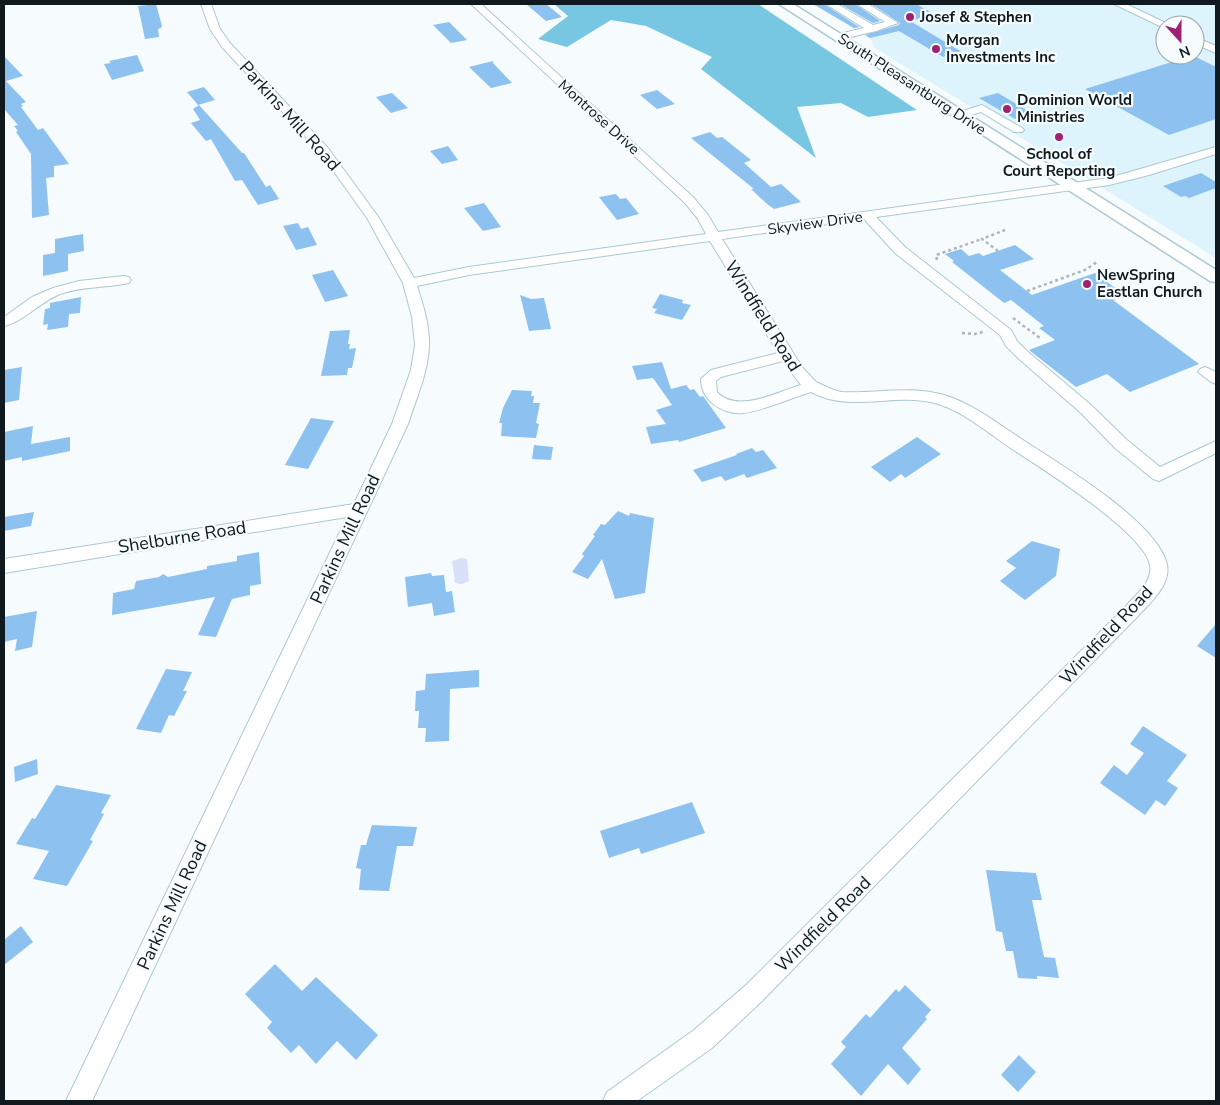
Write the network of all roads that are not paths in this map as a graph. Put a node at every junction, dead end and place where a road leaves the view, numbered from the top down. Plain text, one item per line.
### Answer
1 (206, 4) edge
2 (476, 4) edge
3 (785, 4) edge
4 (831, 4) edge
5 (862, 4) edge
6 (1119, 4) edge
7 (1155, 21) edge
8 (873, 29) junction
9 (838, 37) junction
10 (960, 115) junction
11 (1018, 130) dead end
12 (1216, 150) edge
13 (1072, 186) junction
14 (867, 215) junction
15 (714, 237) junction
16 (1216, 278) edge
17 (124, 280) dead end
18 (410, 283) junction
19 (4, 322) edge
20 (788, 355) junction
21 (813, 386) junction
22 (1216, 446) edge
23 (360, 509) junction
24 (4, 566) edge
25 (79, 1101) edge
26 (616, 1101) edge

1 - 18 street, Parkins Mill Road
2 - 15 street, Montrose Drive
3 - 9 main road, South Pleasantburg Drive
4 - 8 street
5 - 8 street
6 - 7 street
8 - 9 street
9 - 10 main road, South Pleasantburg Drive
10 - 11 street
10 - 13 main road, South Pleasantburg Drive
12 - 13 street, Skyview Drive
13 - 14 street, Skyview Drive
13 - 16 main road, South Pleasantburg Drive
14 - 15 street, Skyview Drive
14 - 22 street
15 - 18 street, Skyview Drive
15 - 20 street, Windfield Road
17 - 19 street
18 - 23 street, Parkins Mill Road
20 - 21 street, Windfield Road
20 - 21 street
21 - 26 street, Windfield Road
23 - 24 street, Shelburne Road
23 - 25 street, Parkins Mill Road

